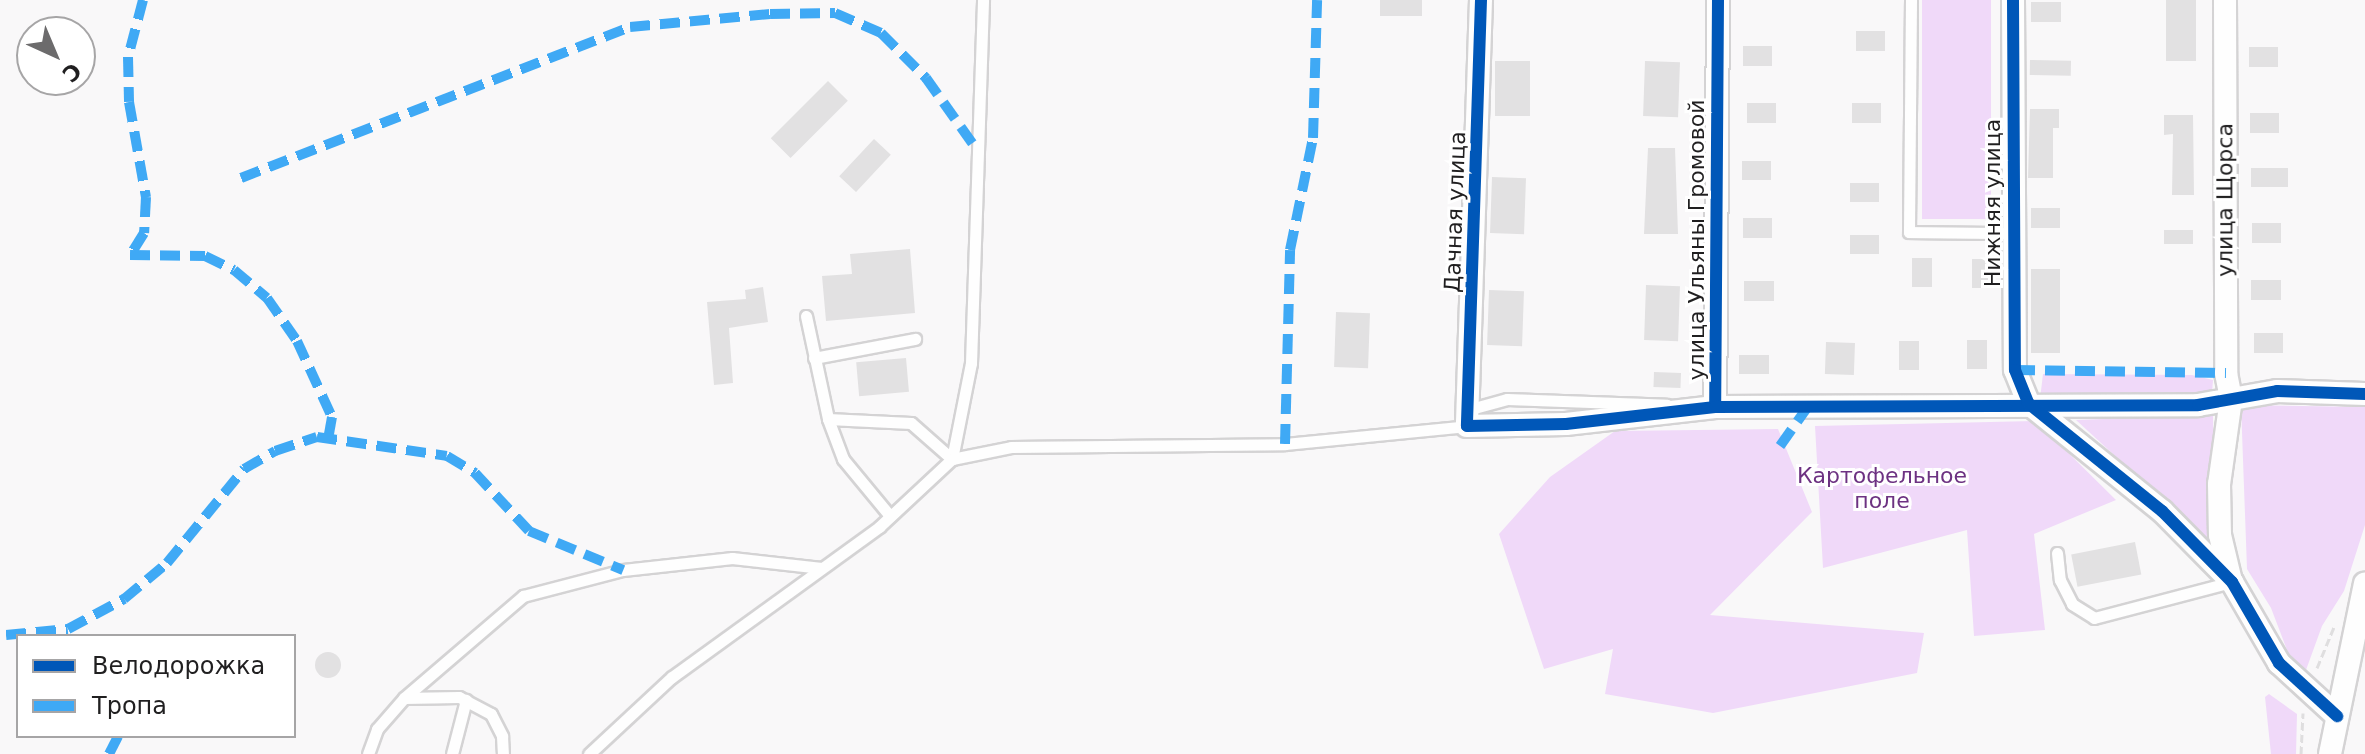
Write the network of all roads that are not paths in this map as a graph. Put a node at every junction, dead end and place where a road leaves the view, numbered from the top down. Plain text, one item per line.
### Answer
1 (983, 0) edge
2 (1481, 0) edge
3 (1718, 0) edge
4 (1911, 0) edge
5 (2013, 0) edge
6 (2225, 0) edge
7 (2013, 233) junction
8 (806, 316) dead end
9 (915, 339) dead end
10 (814, 358) junction
11 (2365, 394) edge
12 (2231, 399) junction
13 (2028, 403) junction
14 (1715, 407) junction
15 (1467, 418) junction
16 (828, 419) junction
17 (952, 459) junction
18 (890, 516) junction
19 (2057, 553) dead end
20 (821, 568) junction
21 (2232, 582) junction
22 (2363, 593) edge
23 (404, 698) junction
24 (466, 700) junction
25 (2337, 716) junction
26 (2336, 753) edge
27 (368, 754) edge
28 (452, 754) edge
29 (503, 754) edge
30 (589, 754) edge

1 - 17 lane
2 - 15 street, Дачная улица
3 - 14 street, улица Ульяны Громовой
4 - 7 lane, Нижняя улица
5 - 7 street, Нижняя улица
6 - 12 street, улица Щорса
7 - 13 street, Нижняя улица
8 - 10 lane
9 - 10 lane
10 - 16 lane
11 - 12 street, улица Ульяны Громовой
12 - 13 street, улица Ульяны Громовой
12 - 21 street, улица Щорса
13 - 14 street, улица Ульяны Громовой
13 - 21 street
14 - 15 street
15 - 17 lane
16 - 17 lane
16 - 18 lane
17 - 18 lane
18 - 20 lane
19 - 21 lane
20 - 23 lane
20 - 30 lane
21 - 25 street
22 - 25 street
23 - 24 lane
23 - 27 lane
24 - 28 lane
24 - 29 lane
25 - 26 street

